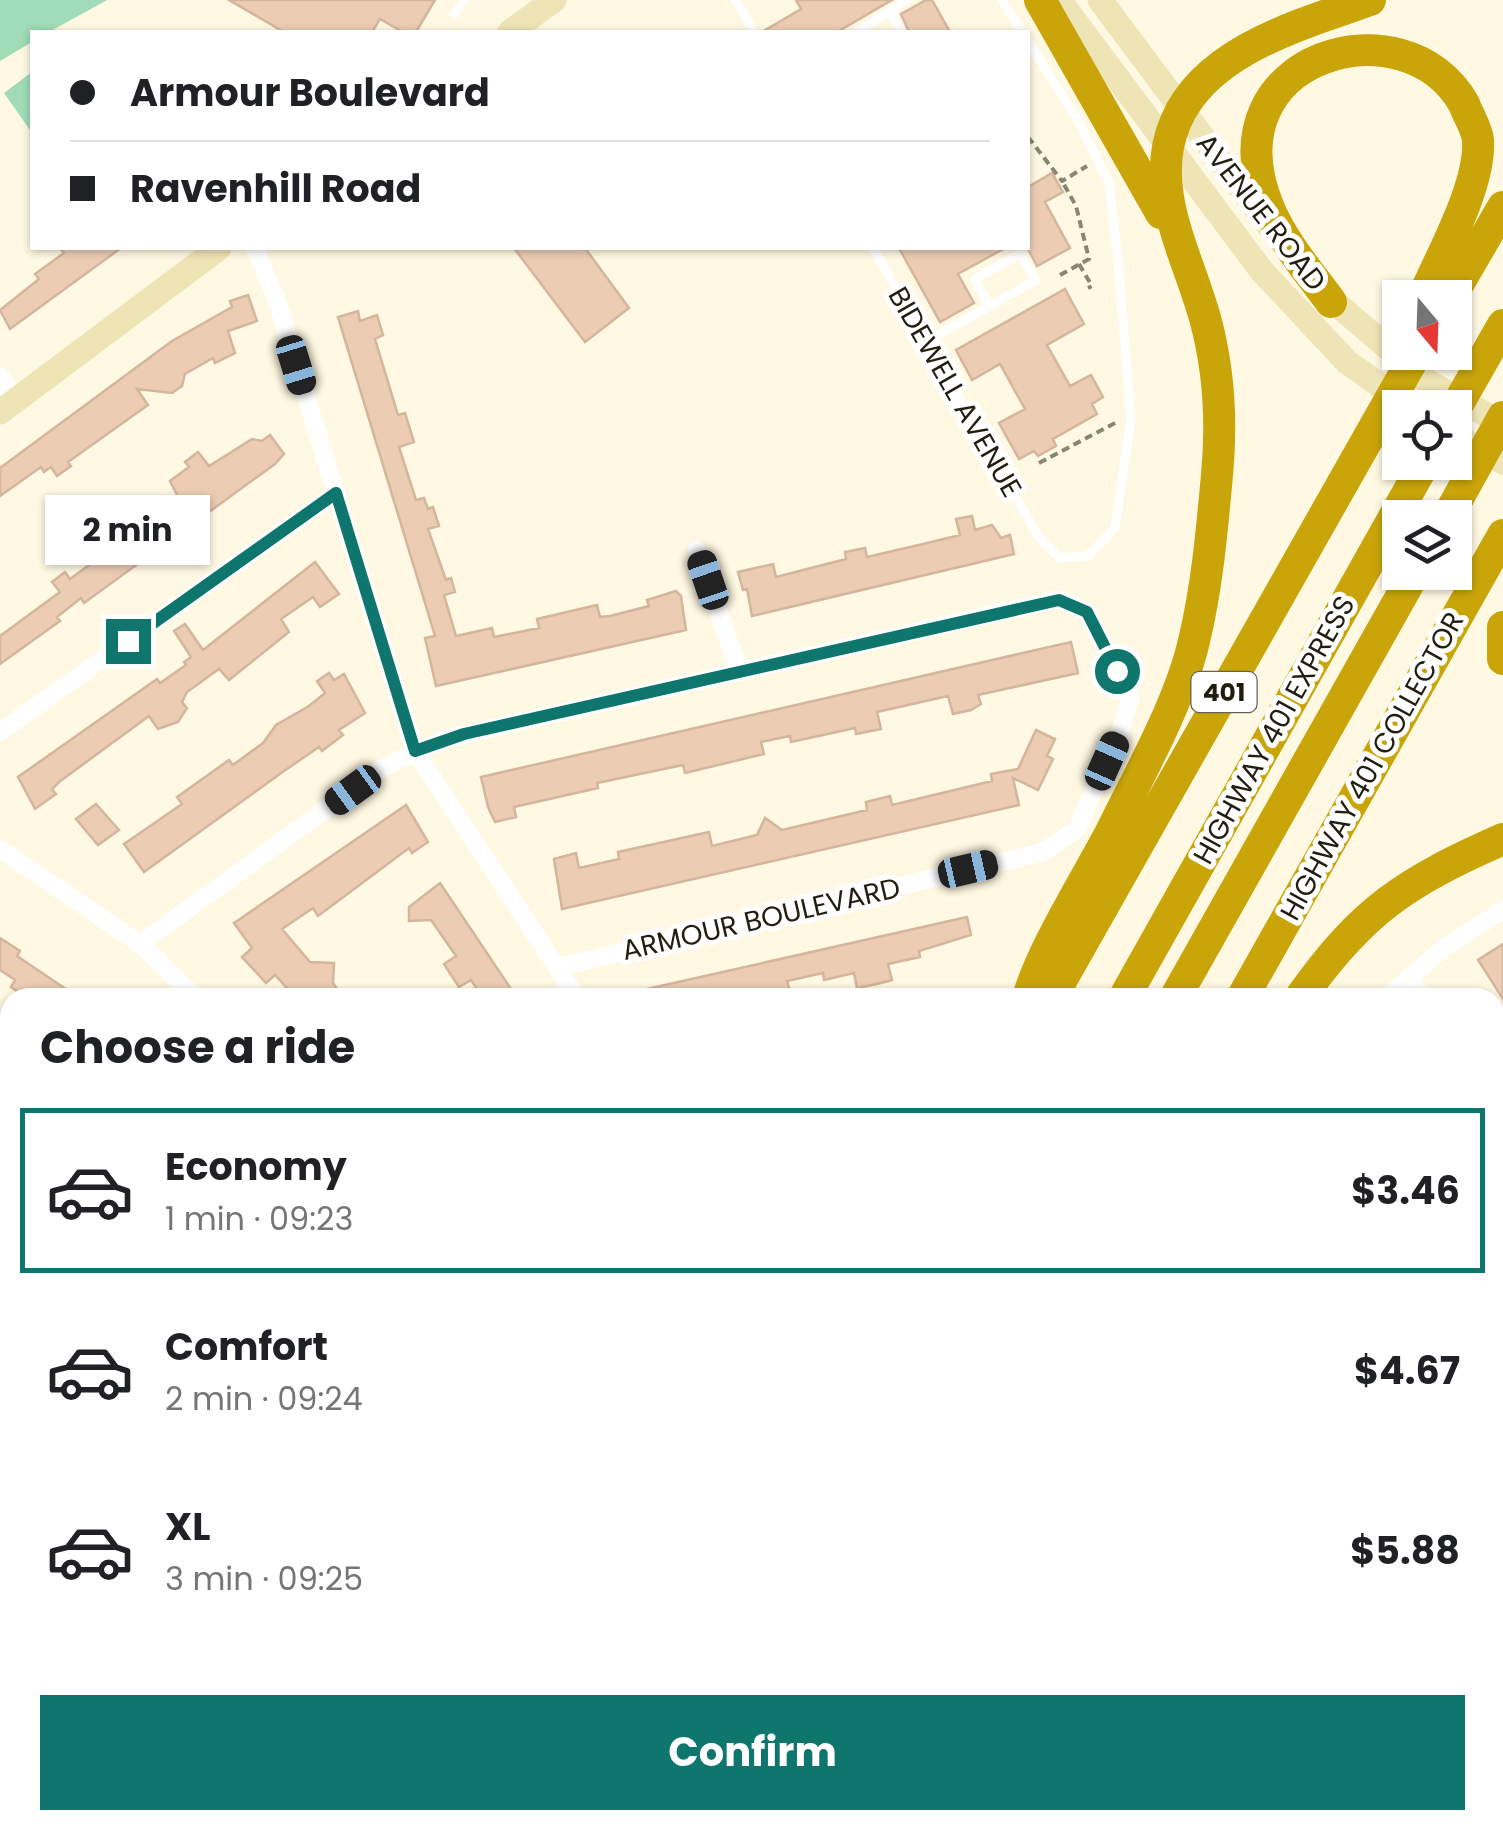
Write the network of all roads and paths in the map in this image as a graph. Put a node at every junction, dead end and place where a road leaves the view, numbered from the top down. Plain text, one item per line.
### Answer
1 (464, 0) edge
2 (736, 0) edge
3 (907, 0) edge
4 (1002, 0) edge
5 (1040, 0) edge
6 (1059, 0) edge
7 (1100, 0) edge
8 (1370, 0) edge
9 (547, 2) edge
10 (890, 11) junction
11 (454, 14) dead end
12 (512, 30) edge
13 (753, 30) edge
14 (860, 30) edge
15 (900, 30) edge
16 (1021, 30) edge
17 (1030, 43) edge
18 (1182, 109) junction
19 (1030, 140) edge
20 (1166, 145) junction
21 (1090, 164) dead end
22 (1062, 181) junction
23 (1503, 207) edge
24 (216, 250) edge
25 (256, 250) edge
26 (874, 250) edge
27 (1184, 254) junction
28 (1079, 264) junction
29 (1060, 275) dead end
30 (1431, 280) edge
31 (1460, 280) edge
32 (1088, 288) dead end
33 (1331, 302) junction
34 (989, 306) junction
35 (1503, 325) edge
36 (926, 342) junction
37 (0, 376) edge
38 (1393, 390) edge
39 (1466, 390) edge
40 (8, 406) edge
41 (1131, 418) junction
42 (1503, 421) edge
43 (1382, 434) edge
44 (1472, 445) edge
45 (1039, 462) dead end
46 (1503, 462) edge
47 (1415, 480) edge
48 (336, 493) junction
49 (1457, 500) edge
50 (1503, 535) edge
51 (697, 550) dead end
52 (1406, 590) edge
53 (1503, 626) edge
54 (1503, 659) edge
55 (739, 670) junction
56 (0, 732) edge
57 (415, 751) junction
58 (1503, 839) edge
59 (0, 848) edge
60 (1503, 910) edge
61 (140, 944) junction
62 (559, 967) junction
63 (1406, 980) junction
64 (186, 988) edge
65 (572, 988) edge
66 (1033, 988) edge
67 (1057, 988) edge
68 (1130, 988) edge
69 (1181, 988) edge
70 (1248, 988) edge
71 (1307, 988) edge
72 (1397, 988) edge
73 (1415, 988) edge

1 - 11 lane
2 - 13 lane
3 - 10 lane
4 - 16 lane
5 - 27 highway
6 - 20 main road, AVENUE ROAD
7 - 18 main road, AVENUE ROAD
8 - 18 highway
9 - 12 main road
10 - 14 lane
10 - 15 lane
17 - 41 lane
18 - 20 highway
18 - 33 main road, AVENUE ROAD
19 - 22 path
20 - 27 highway
20 - 38 main road, AVENUE ROAD
21 - 22 path
22 - 28 path
23 - 31 highway
24 - 40 main road
25 - 48 street
26 - 36 lane, BIDEWELL AVENUE
27 - 66 highway
28 - 29 path
28 - 32 path
30 - 33 highway
33 - 42 main road, AVENUE ROAD
34 - 34 lane
34 - 36 lane
35 - 39 highway
36 - 41 lane, BIDEWELL AVENUE
37 - 40 street
41 - 45 path
42 - 49 highway
43 - 67 highway, 401
44 - 46 main road
47 - 68 highway, HIGHWAY 401 EXPRESS / 401
48 - 56 street
48 - 57 street
50 - 70 highway, HIGHWAY 401 COLLECTOR
51 - 55 street
52 - 69 highway, HIGHWAY 401 EXPRESS
53 - 54 highway
55 - 57 street
55 - 62 street, ARMOUR BOULEVARD
57 - 61 street
57 - 62 street
58 - 71 highway
59 - 61 street
60 - 63 street
61 - 64 street
62 - 65 street
63 - 72 street
63 - 73 street

